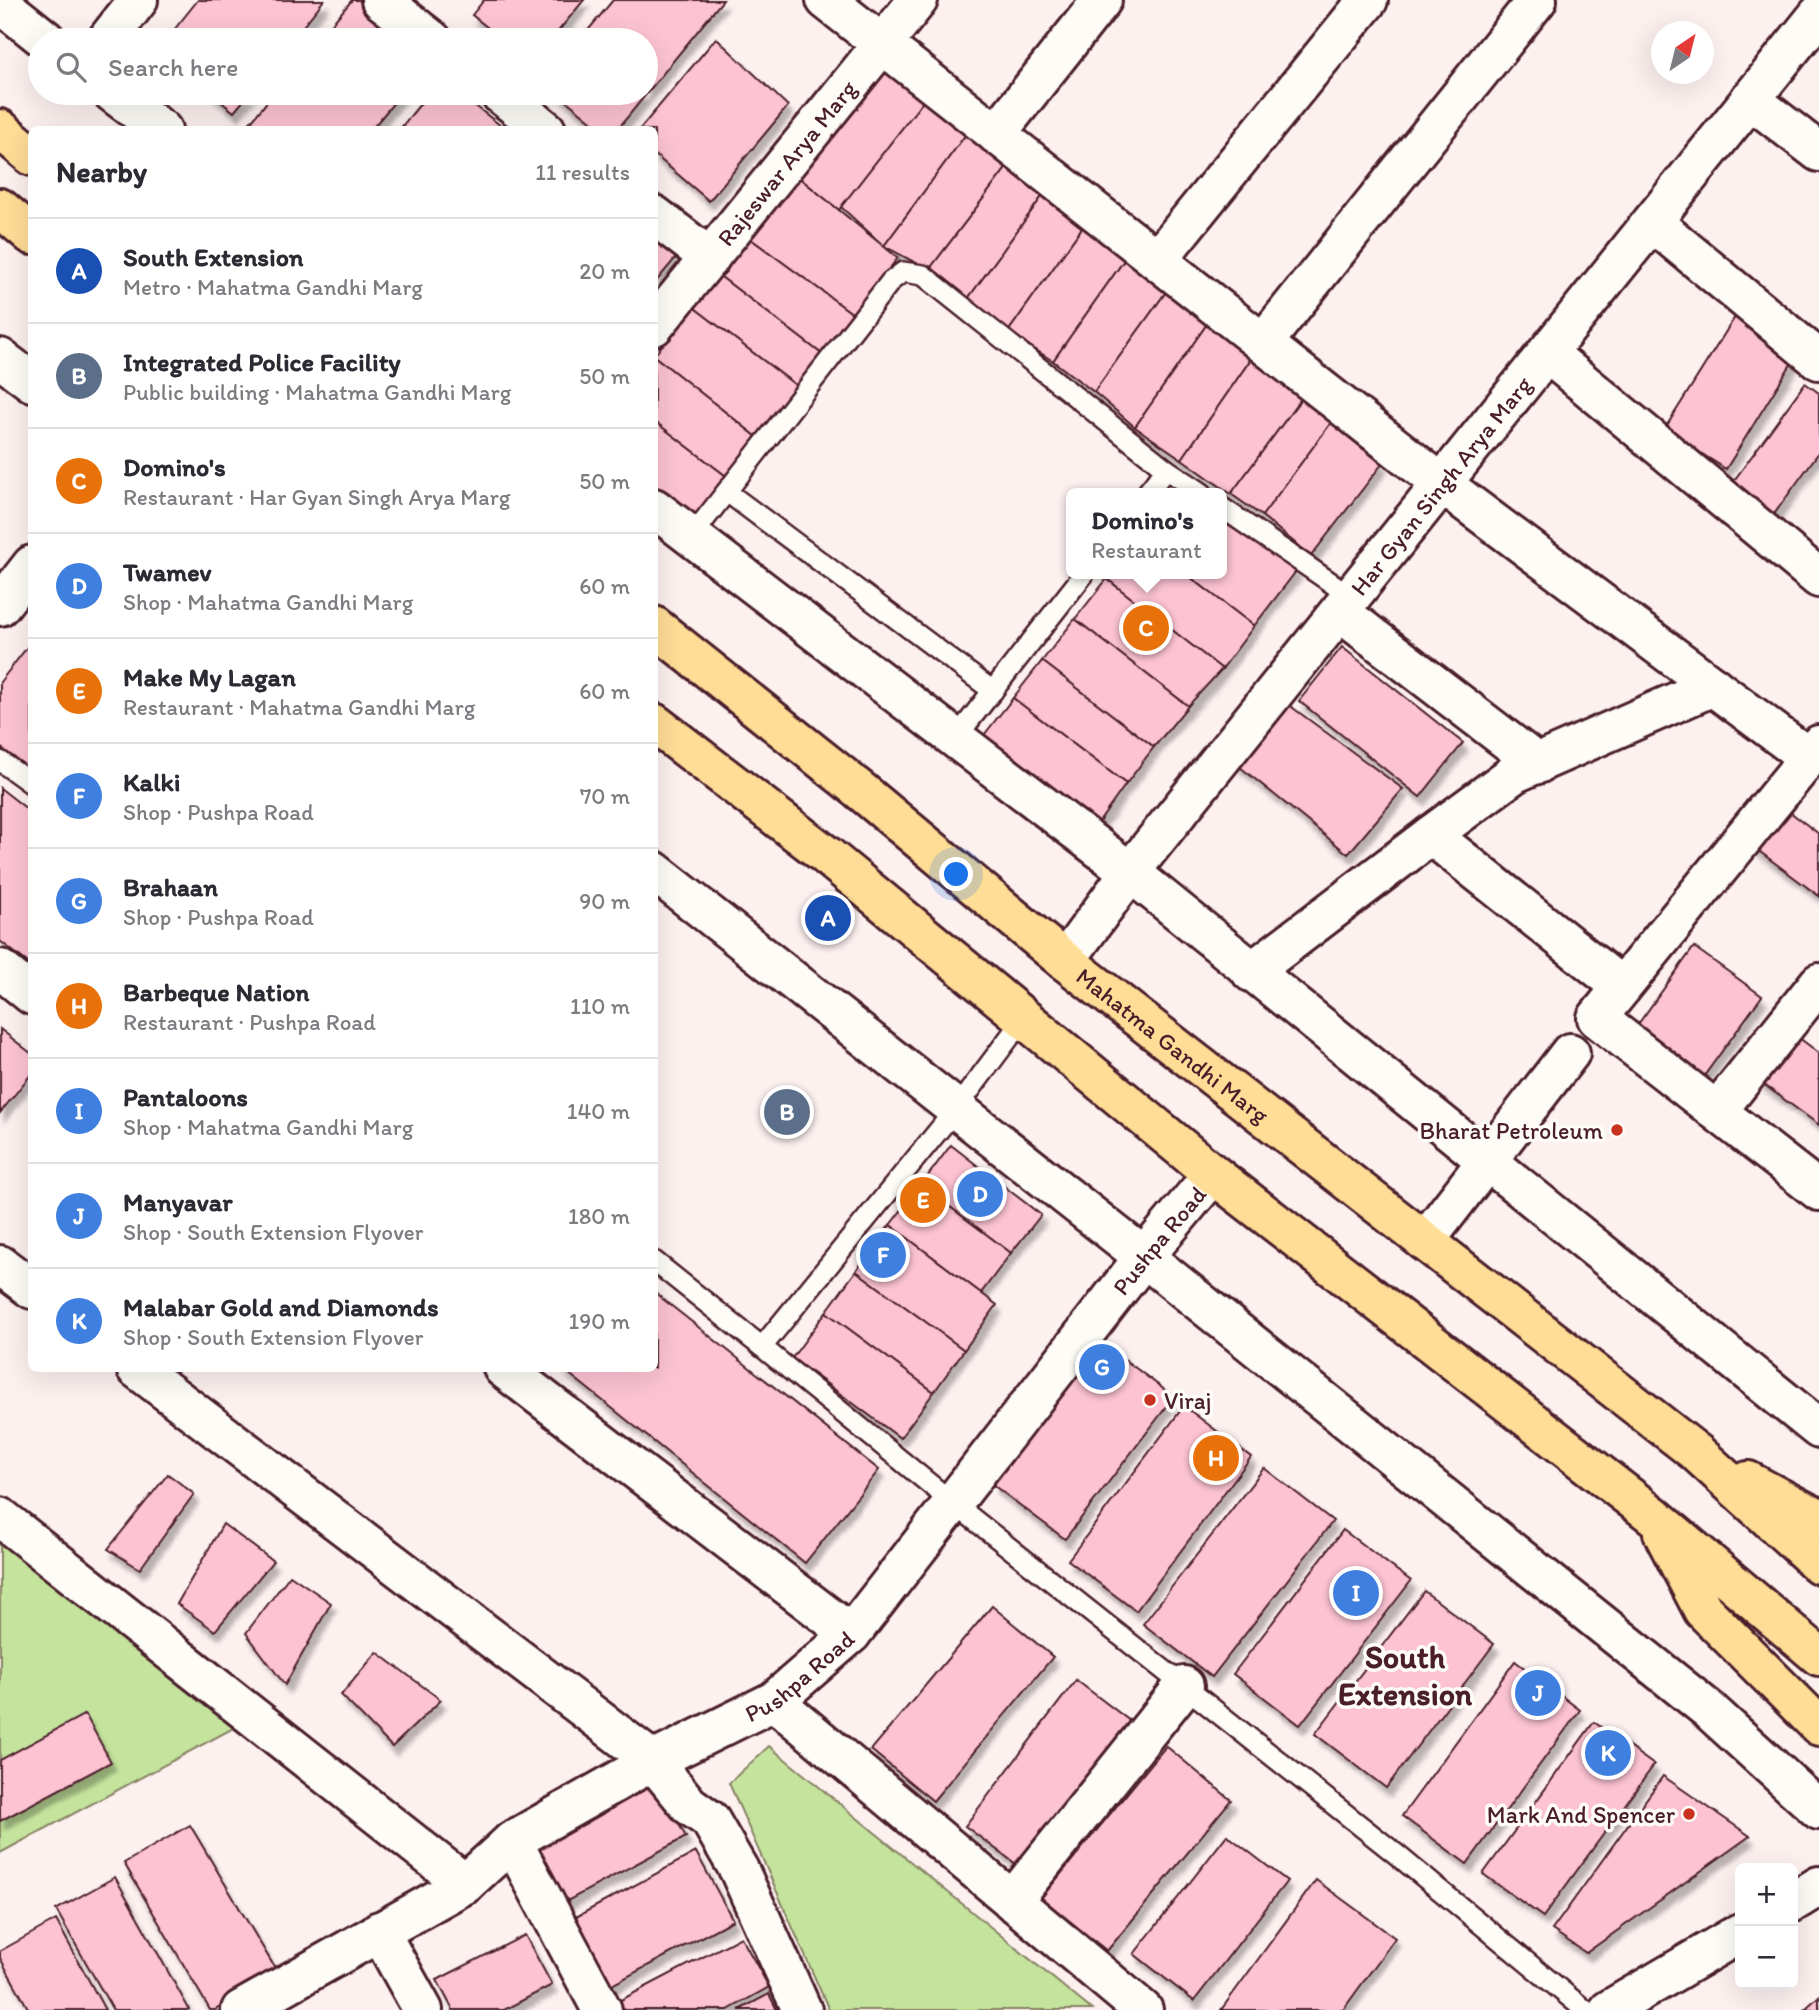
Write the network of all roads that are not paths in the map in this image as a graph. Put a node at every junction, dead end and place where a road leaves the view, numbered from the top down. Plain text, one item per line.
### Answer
1 (138, 0) edge
2 (381, 0) edge
3 (826, 0) edge
4 (918, 0) edge
5 (1102, 0) edge
6 (1368, 0) edge
7 (1537, 0) edge
8 (0, 3) edge
9 (1819, 14) edge
10 (31, 28) edge
11 (116, 28) edge
12 (417, 28) edge
13 (882, 44) junction
14 (1751, 99) junction
15 (129, 105) edge
16 (514, 105) edge
17 (157, 126) edge
18 (541, 126) edge
19 (0, 129) edge
20 (996, 134) junction
21 (1819, 152) edge
22 (28, 153) edge
23 (0, 208) edge
24 (658, 218) edge
25 (1652, 222) junction
26 (28, 232) edge
27 (710, 258) junction
28 (1157, 260) junction
29 (658, 321) edge
30 (1263, 343) junction
31 (1547, 353) junction
32 (0, 358) edge
33 (1819, 360) edge
34 (28, 379) edge
35 (1166, 469) junction
36 (1442, 484) junction
37 (1151, 488) edge
38 (1194, 488) edge
39 (727, 492) junction
40 (658, 511) edge
41 (1227, 512) edge
42 (691, 537) junction
43 (28, 570) edge
44 (1819, 578) edge
45 (1080, 579) edge
46 (1346, 604) junction
47 (0, 606) edge
48 (658, 629) edge
49 (1713, 686) junction
50 (993, 691) junction
51 (658, 726) edge
52 (955, 739) junction
53 (1814, 752) edge
54 (0, 761) edge
55 (1538, 764) junction
56 (28, 781) edge
57 (1430, 835) junction
58 (1130, 872) junction
59 (658, 874) edge
60 (1066, 961) junction
61 (0, 969) edge
62 (1251, 972) junction
63 (1819, 983) edge
64 (1622, 986) junction
65 (28, 992) edge
66 (1024, 1018) junction
67 (1570, 1054) dead end
68 (956, 1108) junction
69 (1717, 1111) junction
70 (1486, 1160) junction
71 (1213, 1174) junction
72 (1817, 1186) edge
73 (1425, 1241) junction
74 (1144, 1257) junction
75 (658, 1264) edge
76 (0, 1265) edge
77 (28, 1286) edge
78 (762, 1347) junction
79 (141, 1372) edge
80 (508, 1372) edge
81 (1819, 1429) edge
82 (1697, 1453) junction
83 (953, 1503) junction
84 (1654, 1516) junction
85 (0, 1517) edge
86 (1819, 1519) edge
87 (1819, 1564) edge
88 (851, 1634) junction
89 (1819, 1656) edge
90 (1184, 1686) junction
91 (774, 1701) junction
92 (1819, 1726) edge
93 (653, 1761) junction
94 (1819, 1810) edge
95 (512, 1841) junction
96 (465, 1884) junction
97 (1819, 1886) edge
98 (1798, 1899) edge
99 (1012, 1900) junction
100 (379, 1931) junction
101 (1735, 1936) edge
102 (1610, 2009) edge
103 (241, 2010) edge
104 (423, 2010) edge
105 (602, 2010) edge
106 (802, 2010) edge
107 (1143, 2010) edge

1 - 11 street
2 - 12 street
3 - 13 street
4 - 13 street, Rajeswar Arya Marg
5 - 20 street
6 - 28 street
7 - 30 street
8 - 10 street
9 - 14 street, Har Gyan Singh Arya Marg
13 - 20 street
13 - 27 street, Rajeswar Arya Marg
14 - 21 street
14 - 25 street, Har Gyan Singh Arya Marg
15 - 17 street
16 - 18 street
19 - 22 main road
20 - 28 street
23 - 26 main road
24 - 27 street
25 - 31 street, Har Gyan Singh Arya Marg
25 - 33 street
27 - 29 street, Rajeswar Arya Marg
28 - 30 street
30 - 36 street
31 - 36 street, Har Gyan Singh Arya Marg
31 - 44 street
32 - 34 street
35 - 37 lane
35 - 38 lane
35 - 39 lane
36 - 46 street, Har Gyan Singh Arya Marg
36 - 49 street
39 - 42 lane
39 - 50 lane
40 - 42 street
41 - 46 lane
42 - 52 street
43 - 47 street
45 - 50 lane
46 - 55 street
46 - 58 street, Har Gyan Singh Arya Marg
48 - 60 main road, Mahatma Gandhi Marg
49 - 53 street
49 - 55 street
50 - 52 lane
51 - 66 main road
52 - 58 street
53 - 64 street
54 - 56 lane
55 - 57 street
57 - 62 street
57 - 64 street
58 - 60 street, Har Gyan Singh Arya Marg
58 - 62 street
59 - 68 street
60 - 73 main road, Mahatma Gandhi Marg
61 - 65 street
62 - 70 street
63 - 69 street
64 - 69 street
66 - 68 lane
66 - 71 main road
67 - 70 street
68 - 74 street
68 - 78 lane
69 - 72 street
70 - 73 street
70 - 81 street
71 - 74 street, Pushpa Road
71 - 84 main road
73 - 82 main road, Mahatma Gandhi Marg
74 - 83 street, Pushpa Road
74 - 94 street
75 - 78 lane
76 - 77 street
78 - 83 lane
79 - 93 street
80 - 88 street
82 - 86 main road
82 - 87 main road
83 - 88 street, Pushpa Road
83 - 90 lane
84 - 89 main road
84 - 92 main road
85 - 96 street
88 - 91 street, Pushpa Road
90 - 99 street
90 - 102 lane
91 - 93 street, Pushpa Road
91 - 99 street
93 - 95 street, Pushpa Road
93 - 106 street
95 - 96 street, Pushpa Road
95 - 105 street
96 - 100 street, Pushpa Road
97 - 98 street
99 - 107 street
100 - 103 street, Pushpa Road
100 - 104 street
101 - 102 street

